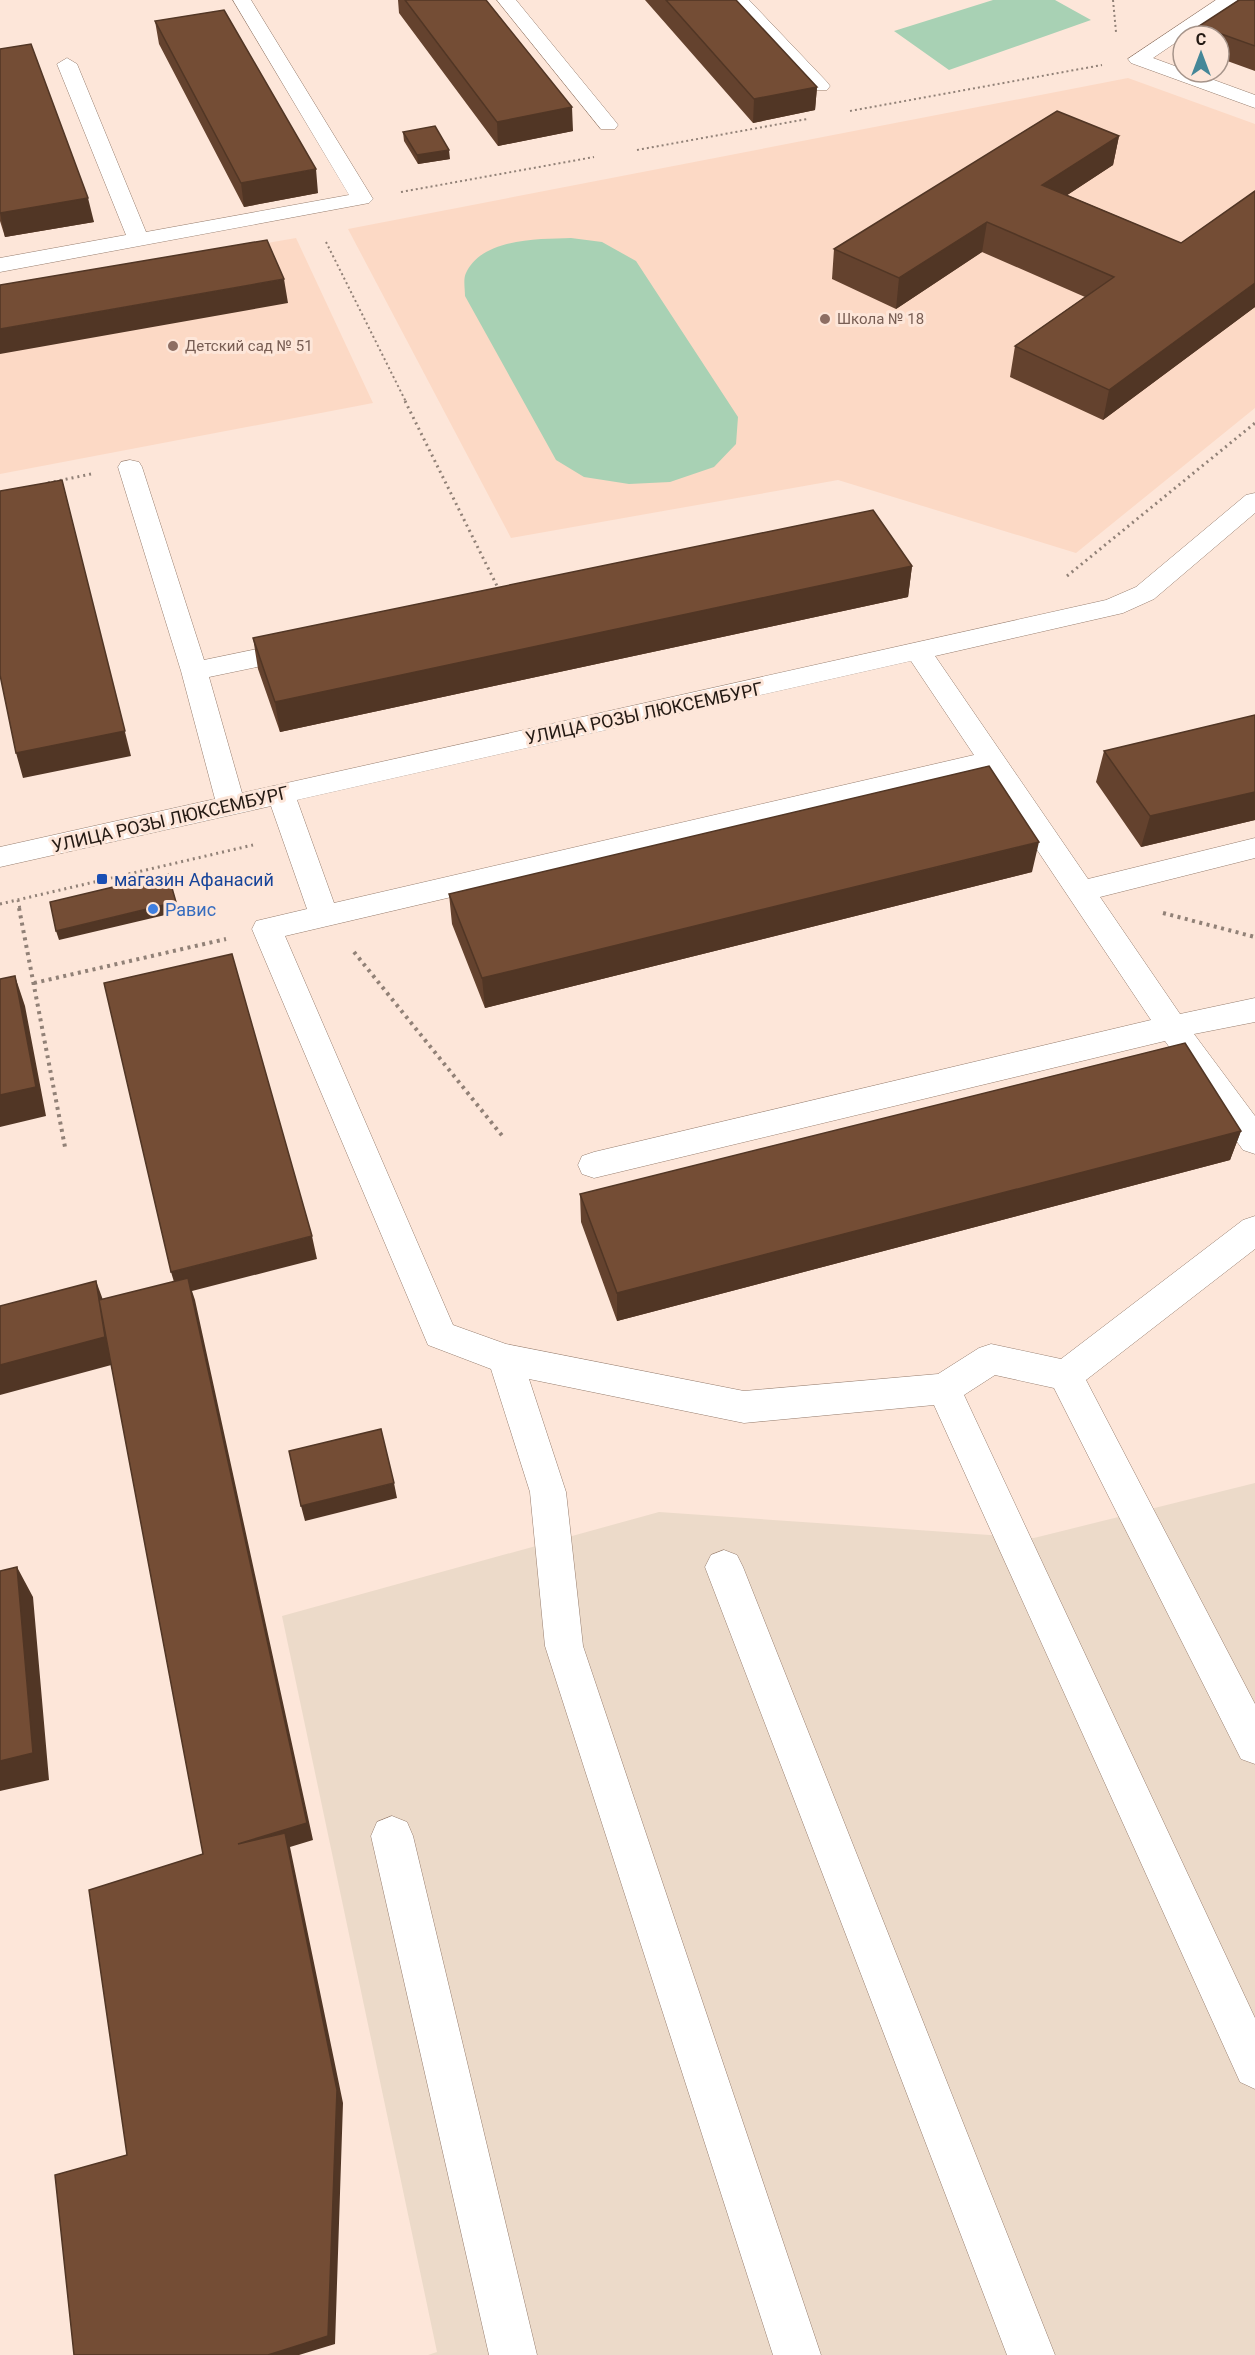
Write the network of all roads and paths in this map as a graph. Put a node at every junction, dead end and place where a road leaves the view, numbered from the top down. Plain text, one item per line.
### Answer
1 (242, 0) edge
2 (506, 0) edge
3 (739, 0) edge
4 (1229, 0) edge
5 (1138, 59) junction
6 (67, 64) dead end
7 (820, 86) dead end
8 (1255, 102) edge
9 (843, 112) dead end
10 (810, 118) edge
11 (608, 124) dead end
12 (629, 151) dead end
13 (594, 157) dead end
14 (362, 199) junction
15 (309, 209) junction
16 (139, 240) junction
17 (0, 265) edge
18 (1255, 423) edge
19 (130, 467) joint
20 (43, 484) edge
21 (1255, 500) edge
22 (1063, 578) dead end
23 (502, 595) edge
24 (322, 644) edge
25 (918, 651) junction
26 (194, 671) junction
27 (991, 761) junction
28 (281, 794) junction
29 (231, 805) junction
30 (296, 835) junction
31 (1255, 848) edge
32 (0, 857) edge
33 (1079, 892) junction
34 (18, 900) junction
35 (0, 904) edge
36 (324, 916) junction
37 (267, 929) junction
38 (34, 983) junction
39 (1255, 1010) edge
40 (1172, 1027) junction
41 (504, 1138) dead end
42 (1255, 1141) edge
43 (65, 1148) dead end
44 (594, 1165) dead end
45 (1255, 1230) edge
46 (505, 1359) junction
47 (1065, 1374) junction
48 (944, 1389) junction
49 (724, 1567) dead end
50 (1255, 1745) edge
51 (392, 1836) dead end
52 (1255, 2067) edge
53 (513, 2355) edge
54 (797, 2355) edge
55 (1031, 2355) edge

1 - 14 street
2 - 11 street
3 - 7 street
4 - 5 street
5 - 8 street
5 - 9 path
6 - 16 street
10 - 12 path
13 - 14 path
14 - 15 street
15 - 16 street
15 - 23 path
16 - 17 street
18 - 22 path
19 - 20 path
19 - 26 street
21 - 25 street, УЛИЦА РОЗЫ ЛЮКСЕМБУРГ
24 - 26 street
25 - 27 street
25 - 28 street, УЛИЦА РОЗЫ ЛЮКСЕМБУРГ
26 - 29 street
27 - 33 street
27 - 36 street
28 - 29 street, УЛИЦА РОЗЫ ЛЮКСЕМБУРГ
28 - 30 street
29 - 32 street, УЛИЦА РОЗЫ ЛЮКСЕМБУРГ
30 - 34 path
30 - 36 street
31 - 33 street
33 - 40 street
34 - 35 path
34 - 38 path
36 - 37 street
36 - 41 path
37 - 38 path
37 - 46 street
38 - 43 path
39 - 40 street
40 - 42 street
40 - 44 street
45 - 47 street
46 - 48 street
46 - 54 street
47 - 48 street
47 - 50 street
48 - 52 street
49 - 55 street
51 - 53 street

